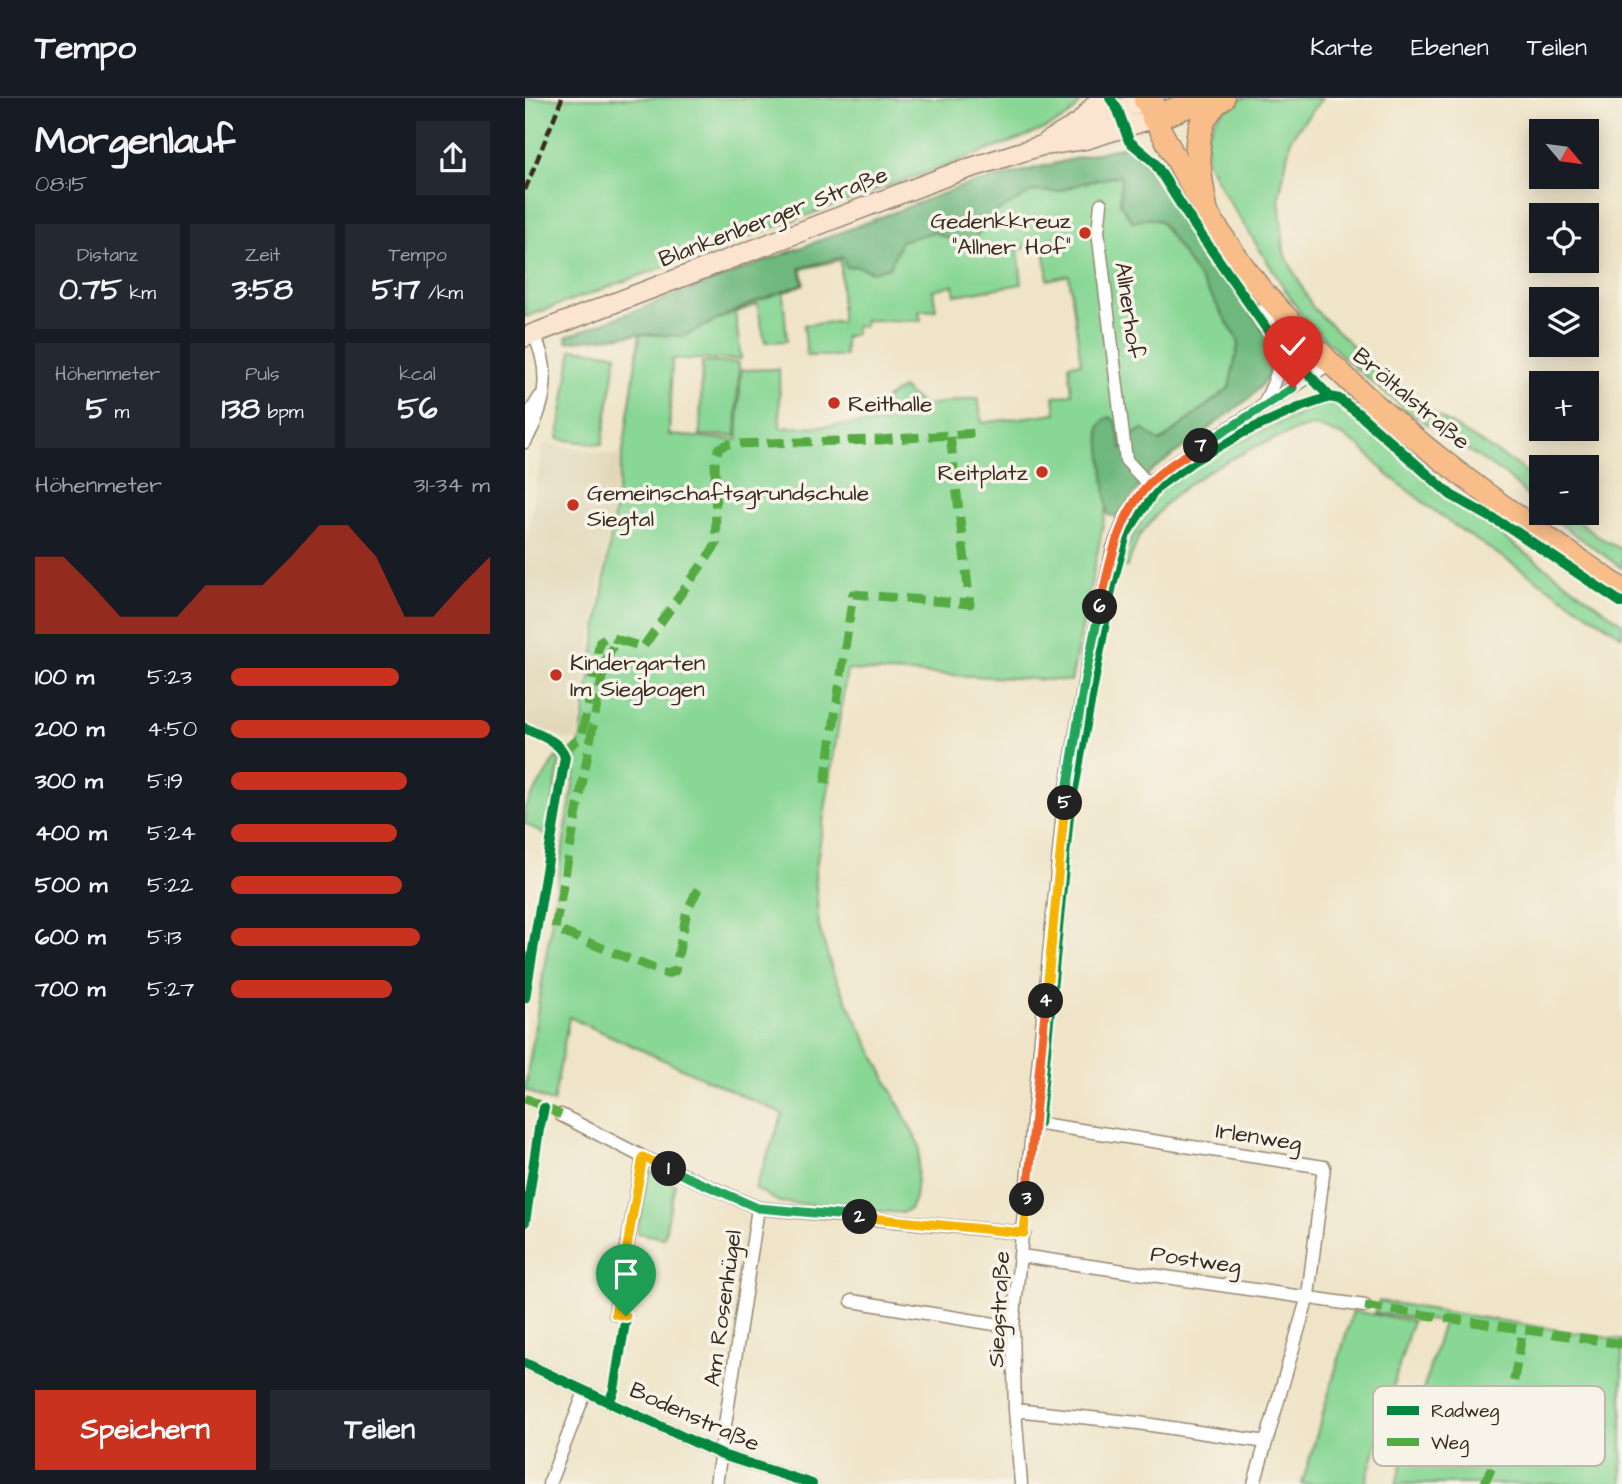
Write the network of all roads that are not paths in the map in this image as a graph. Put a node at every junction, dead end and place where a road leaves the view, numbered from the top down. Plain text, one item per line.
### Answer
1 (1101, 98) edge
2 (1207, 98) edge
3 (1222, 98) edge
4 (1149, 103) edge
5 (1079, 123) junction
6 (1039, 146) junction
7 (1101, 204) dead end
8 (1205, 208) junction
9 (1258, 285) junction
10 (529, 335) edge
11 (1329, 364) junction
12 (543, 394) junction
13 (1263, 407) junction
14 (525, 421) edge
15 (525, 442) edge
16 (1148, 484) junction
17 (1622, 589) edge
18 (561, 1115) dead end
19 (1034, 1123) junction
20 (643, 1157) junction
21 (758, 1208) junction
22 (1024, 1233) junction
23 (1021, 1256) junction
24 (1308, 1296) junction
25 (852, 1301) dead end
26 (1365, 1306) dead end
27 (626, 1316) dead end
28 (1013, 1327) junction
29 (525, 1363) edge
30 (585, 1392) junction
31 (1015, 1410) junction
32 (1266, 1442) junction
33 (722, 1455) junction
34 (549, 1484) edge
35 (716, 1484) edge
36 (812, 1484) edge
37 (1021, 1484) edge
38 (1254, 1484) edge

1 - 5 street
2 - 4 highway
3 - 8 highway
4 - 5 street, Blankenberger Straße
4 - 6 street, Blankenberger Straße
4 - 8 main road, Bröltalstraße
5 - 6 street, Blankenberger Straße
6 - 10 street, Blankenberger Straße
7 - 16 street, Allnerhof
8 - 9 main road, Bröltalstraße
9 - 11 main road, Bröltalstraße
9 - 13 street
10 - 12 street
11 - 13 street, Siegstraße
11 - 17 main road, Bröltalstraße
12 - 14 street
12 - 15 street
13 - 16 street, Siegstraße
16 - 19 street, Siegstraße
18 - 20 street
19 - 22 street, Siegstraße
19 - 24 street, Irlenweg
20 - 21 street
20 - 27 street
21 - 22 street
21 - 33 street, Am Rosenhügel
22 - 23 street, Siegstraße
23 - 24 street, Postweg
23 - 28 street, Siegstraße
24 - 26 street, Postweg
24 - 32 street, Irlenweg
25 - 28 street
28 - 31 street, Siegstraße
29 - 30 street, Bodenstraße
30 - 33 street, Bodenstraße
30 - 34 street
31 - 32 street
31 - 37 street, Siegstraße
32 - 38 street, Irlenweg
33 - 35 street, Am Rosenhügel
33 - 36 street, Bodenstraße

